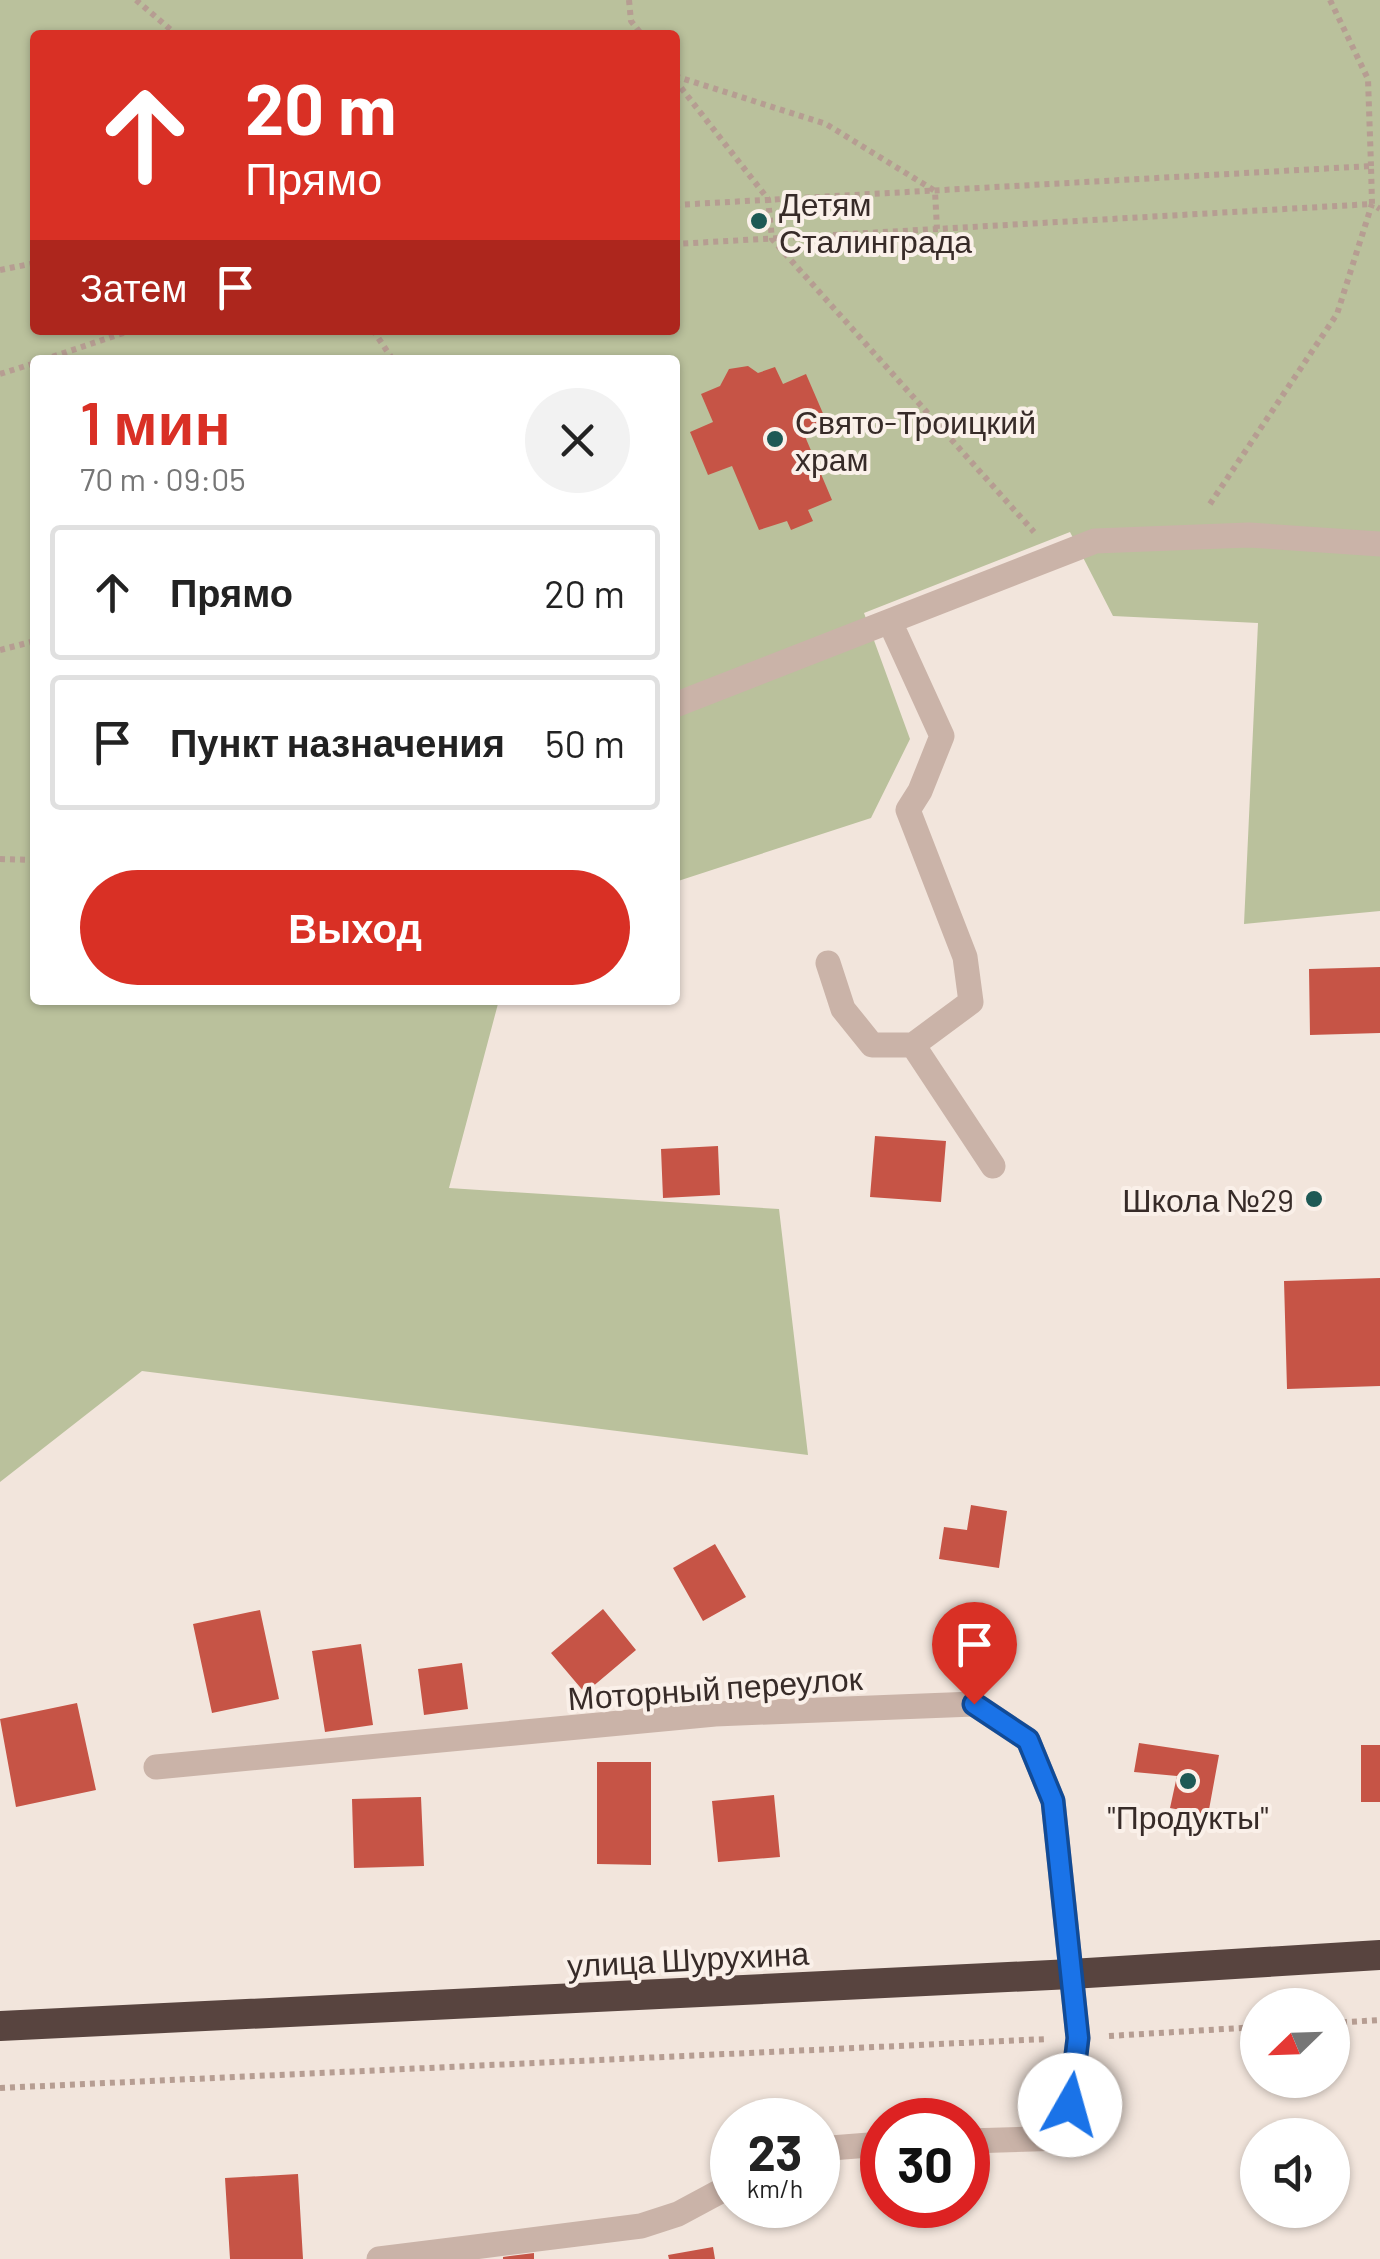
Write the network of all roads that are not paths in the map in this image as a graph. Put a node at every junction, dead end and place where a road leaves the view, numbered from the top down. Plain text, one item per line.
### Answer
1 (1380, 544) edge
2 (890, 622) junction
3 (680, 702) edge
4 (828, 962) dead end
5 (913, 1045) junction
6 (992, 1166) dead end
7 (156, 1767) dead end
8 (1380, 1954) edge
9 (1071, 1974) junction
10 (0, 2026) edge
11 (990, 2140) edge
12 (710, 2197) edge
13 (379, 2259) edge

1 - 2 street
2 - 3 street
2 - 5 street
4 - 5 street
5 - 6 street
7 - 9 street, Моторный переулок
8 - 9 highway, улица Шурухина
9 - 10 highway, улица Шурухина
9 - 11 street, Моторный переулок
12 - 13 street

